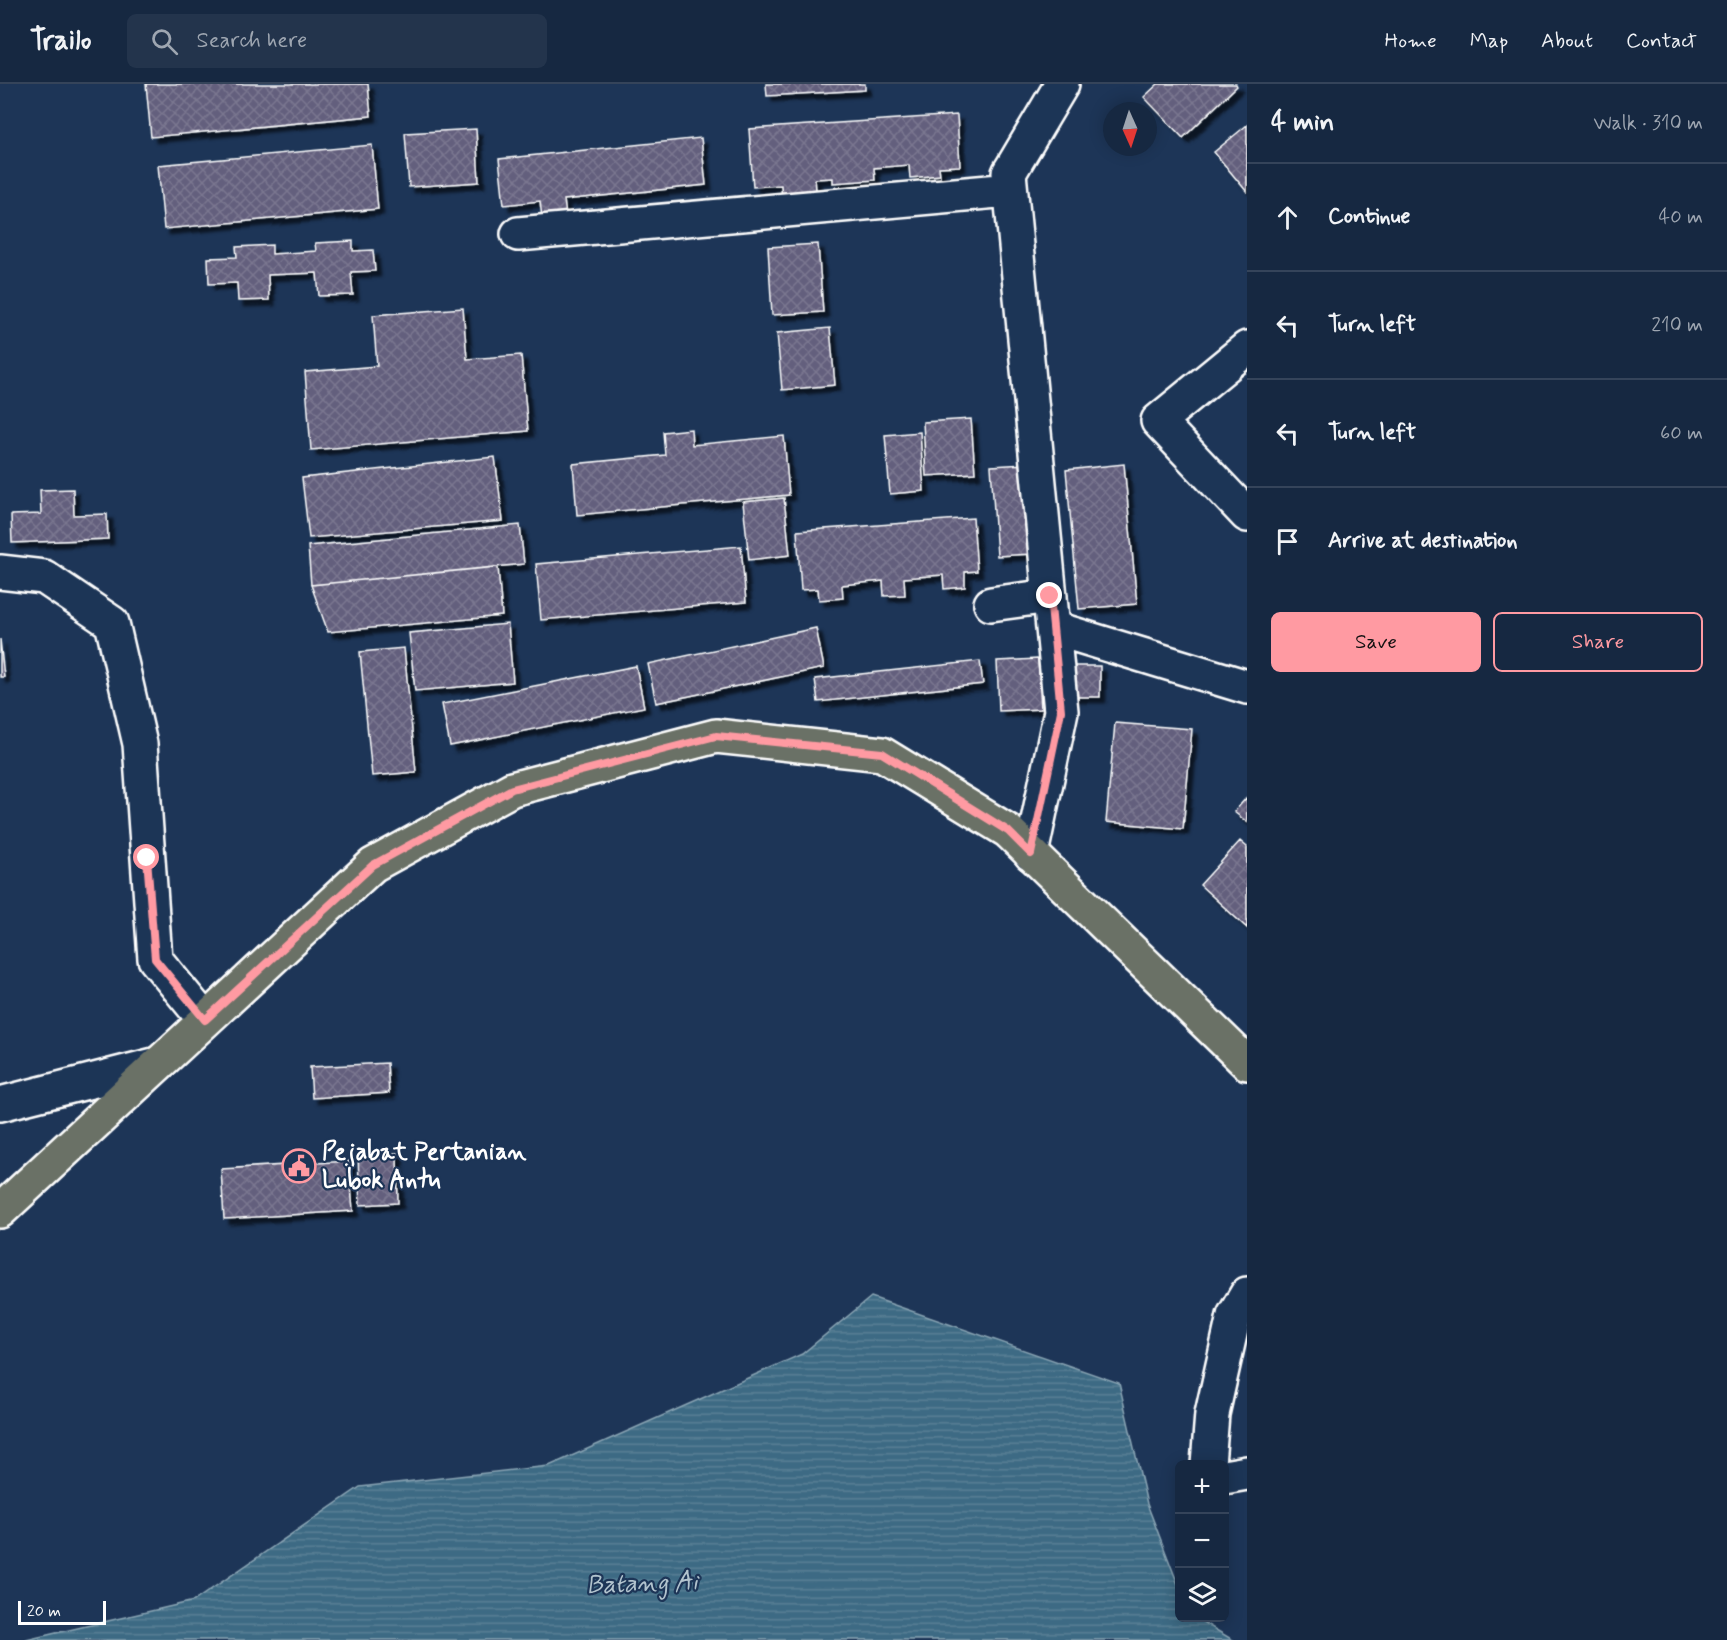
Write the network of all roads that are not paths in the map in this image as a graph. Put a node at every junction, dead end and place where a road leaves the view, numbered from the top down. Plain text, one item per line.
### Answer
1 (1062, 84) edge
2 (1010, 190) junction
3 (518, 234) dead end
4 (1247, 348) edge
5 (1247, 515) edge
6 (0, 572) edge
7 (991, 604) dead end
8 (1051, 612) junction
9 (1247, 687) edge
10 (1031, 854) junction
11 (205, 1020) junction
12 (1247, 1063) edge
13 (158, 1064) junction
14 (0, 1104) edge
15 (0, 1211) edge
16 (1247, 1294) edge
17 (1208, 1460) edge
18 (1247, 1473) edge
19 (1229, 1476) edge

1 - 2 street
2 - 3 street
2 - 8 street
4 - 5 street
6 - 11 street
7 - 8 street
8 - 9 street
8 - 10 street
10 - 11 main road
10 - 12 main road
11 - 13 main road
13 - 14 street
13 - 15 main road
16 - 17 street
18 - 19 street

